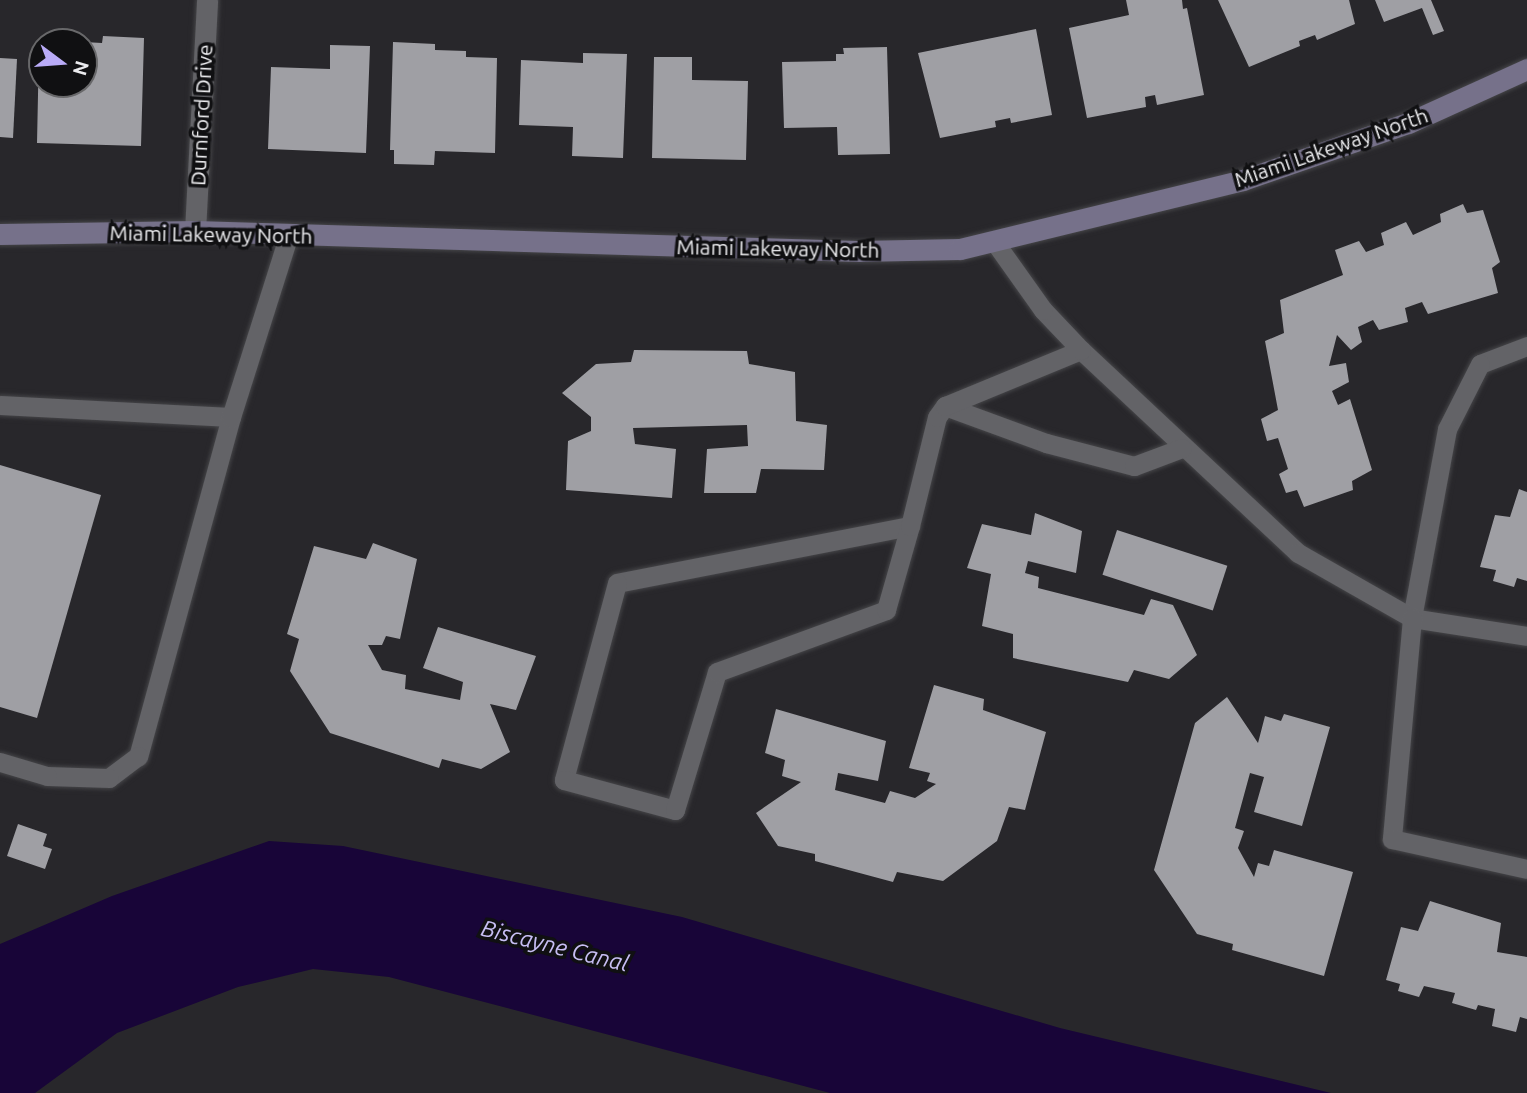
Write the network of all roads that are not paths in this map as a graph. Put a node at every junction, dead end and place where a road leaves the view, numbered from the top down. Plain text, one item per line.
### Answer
1 (207, 0) edge
2 (1527, 69) edge
3 (195, 231) junction
4 (0, 234) edge
5 (289, 234) junction
6 (994, 241) junction
7 (1527, 346) edge
8 (1081, 351) junction
9 (0, 405) edge
10 (945, 406) junction
11 (231, 417) junction
12 (1182, 448) junction
13 (910, 526) junction
14 (1412, 618) junction
15 (1527, 636) edge
16 (0, 762) edge
17 (1527, 869) edge

1 - 3 street, Durnford Drive
2 - 6 street, Miami Lakeway North
3 - 4 street, Miami Lakeway North
3 - 5 street, Miami Lakeway North
5 - 6 street, Miami Lakeway North
5 - 11 lane
6 - 8 lane
7 - 14 lane
8 - 10 lane
8 - 12 lane
9 - 11 lane
10 - 12 lane
10 - 13 lane
11 - 16 lane
12 - 14 lane
13 - 13 lane
14 - 15 lane
14 - 17 lane

